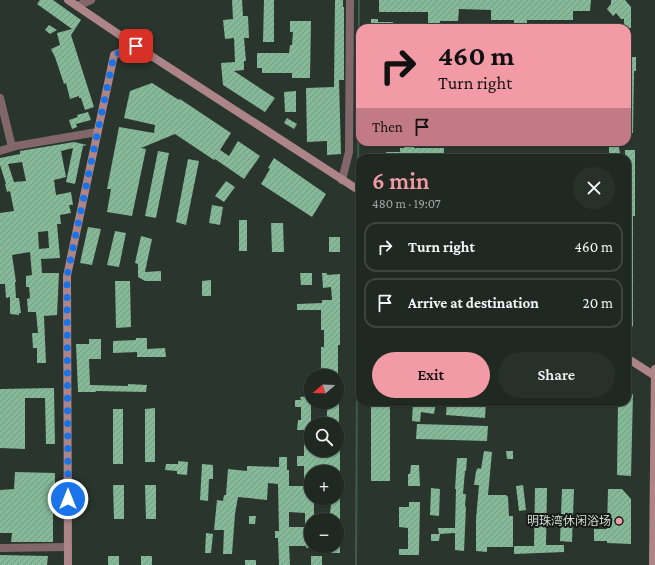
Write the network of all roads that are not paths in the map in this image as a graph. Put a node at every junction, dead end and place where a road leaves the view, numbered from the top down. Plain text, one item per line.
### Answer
1 (68, 0) edge
2 (91, 0) edge
3 (350, 0) edge
4 (77, 6) junction
5 (136, 46) junction
6 (0, 98) edge
7 (97, 132) junction
8 (12, 147) junction
9 (0, 151) edge
10 (342, 180) junction
11 (356, 188) edge
12 (631, 361) edge
13 (655, 369) edge
14 (655, 376) edge
15 (68, 547) junction
16 (0, 548) edge
17 (68, 565) edge
18 (653, 565) edge

1 - 4 street
2 - 4 street
3 - 10 street
4 - 5 street
5 - 7 street
5 - 10 street
6 - 8 street
7 - 8 street
7 - 15 street
8 - 9 street
10 - 11 street
12 - 14 street
13 - 14 street
14 - 18 street
15 - 16 street
15 - 17 street

